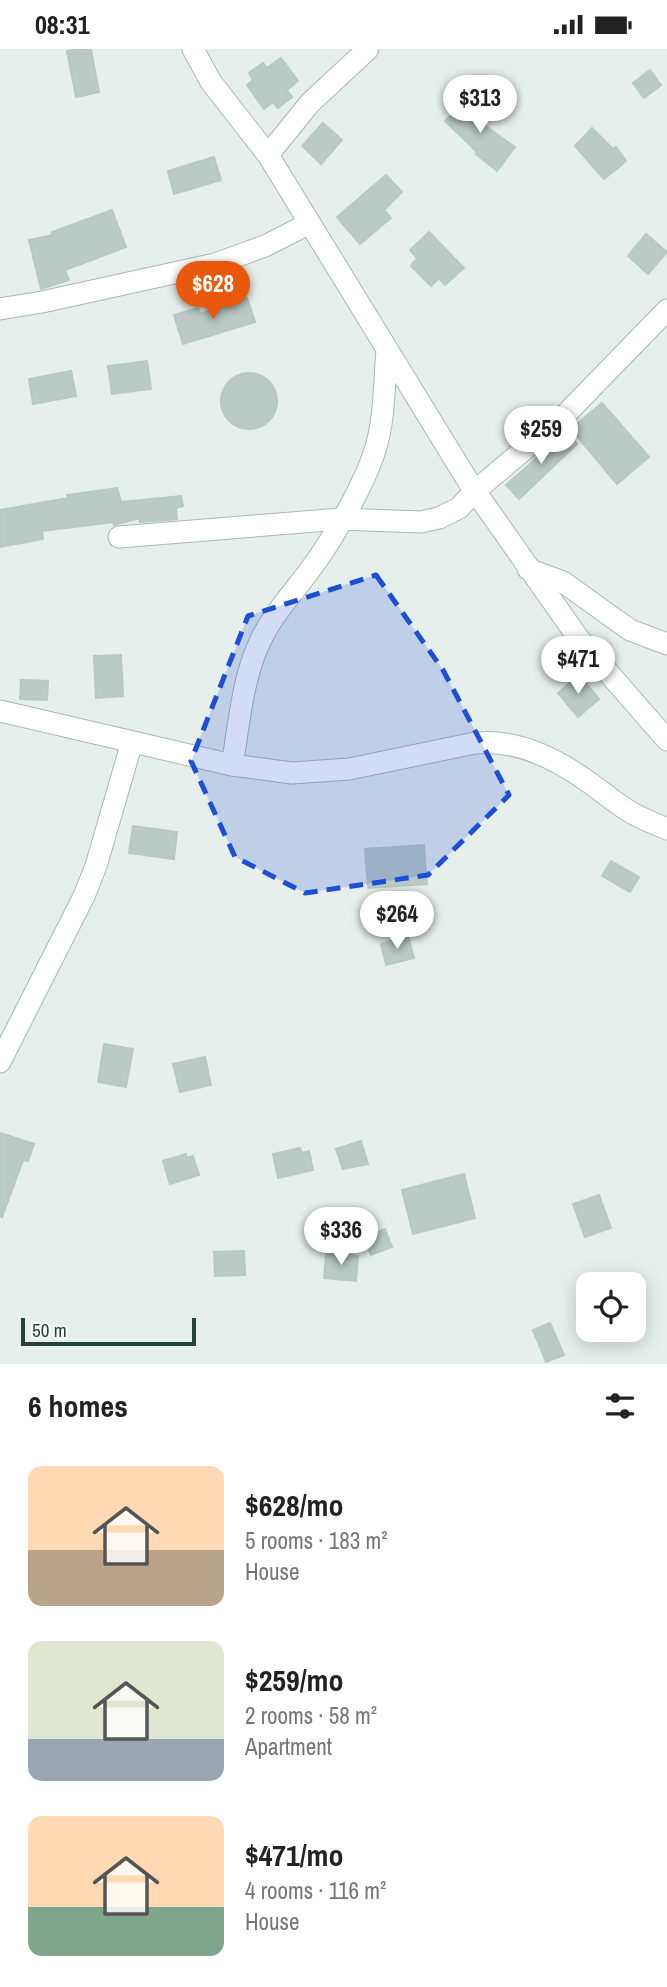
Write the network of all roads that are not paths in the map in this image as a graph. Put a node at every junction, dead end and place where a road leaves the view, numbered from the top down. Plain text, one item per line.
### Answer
1 (193, 49) edge
2 (368, 49) edge
3 (268, 155) junction
4 (310, 223) junction
5 (0, 309) edge
6 (667, 310) edge
7 (387, 350) junction
8 (475, 491) junction
9 (341, 519) junction
10 (119, 537) dead end
11 (528, 569) junction
12 (667, 643) edge
13 (0, 711) edge
14 (667, 740) edge
15 (132, 742) junction
16 (232, 765) junction
17 (667, 829) edge
18 (0, 1062) edge

1 - 3 street
2 - 3 street
3 - 4 street
4 - 5 street
4 - 7 street
6 - 8 street
7 - 8 street
7 - 9 street
8 - 9 street
8 - 11 street
9 - 10 street
9 - 16 street
11 - 12 street
11 - 14 street
13 - 15 street
15 - 16 street
15 - 18 street
16 - 17 street

